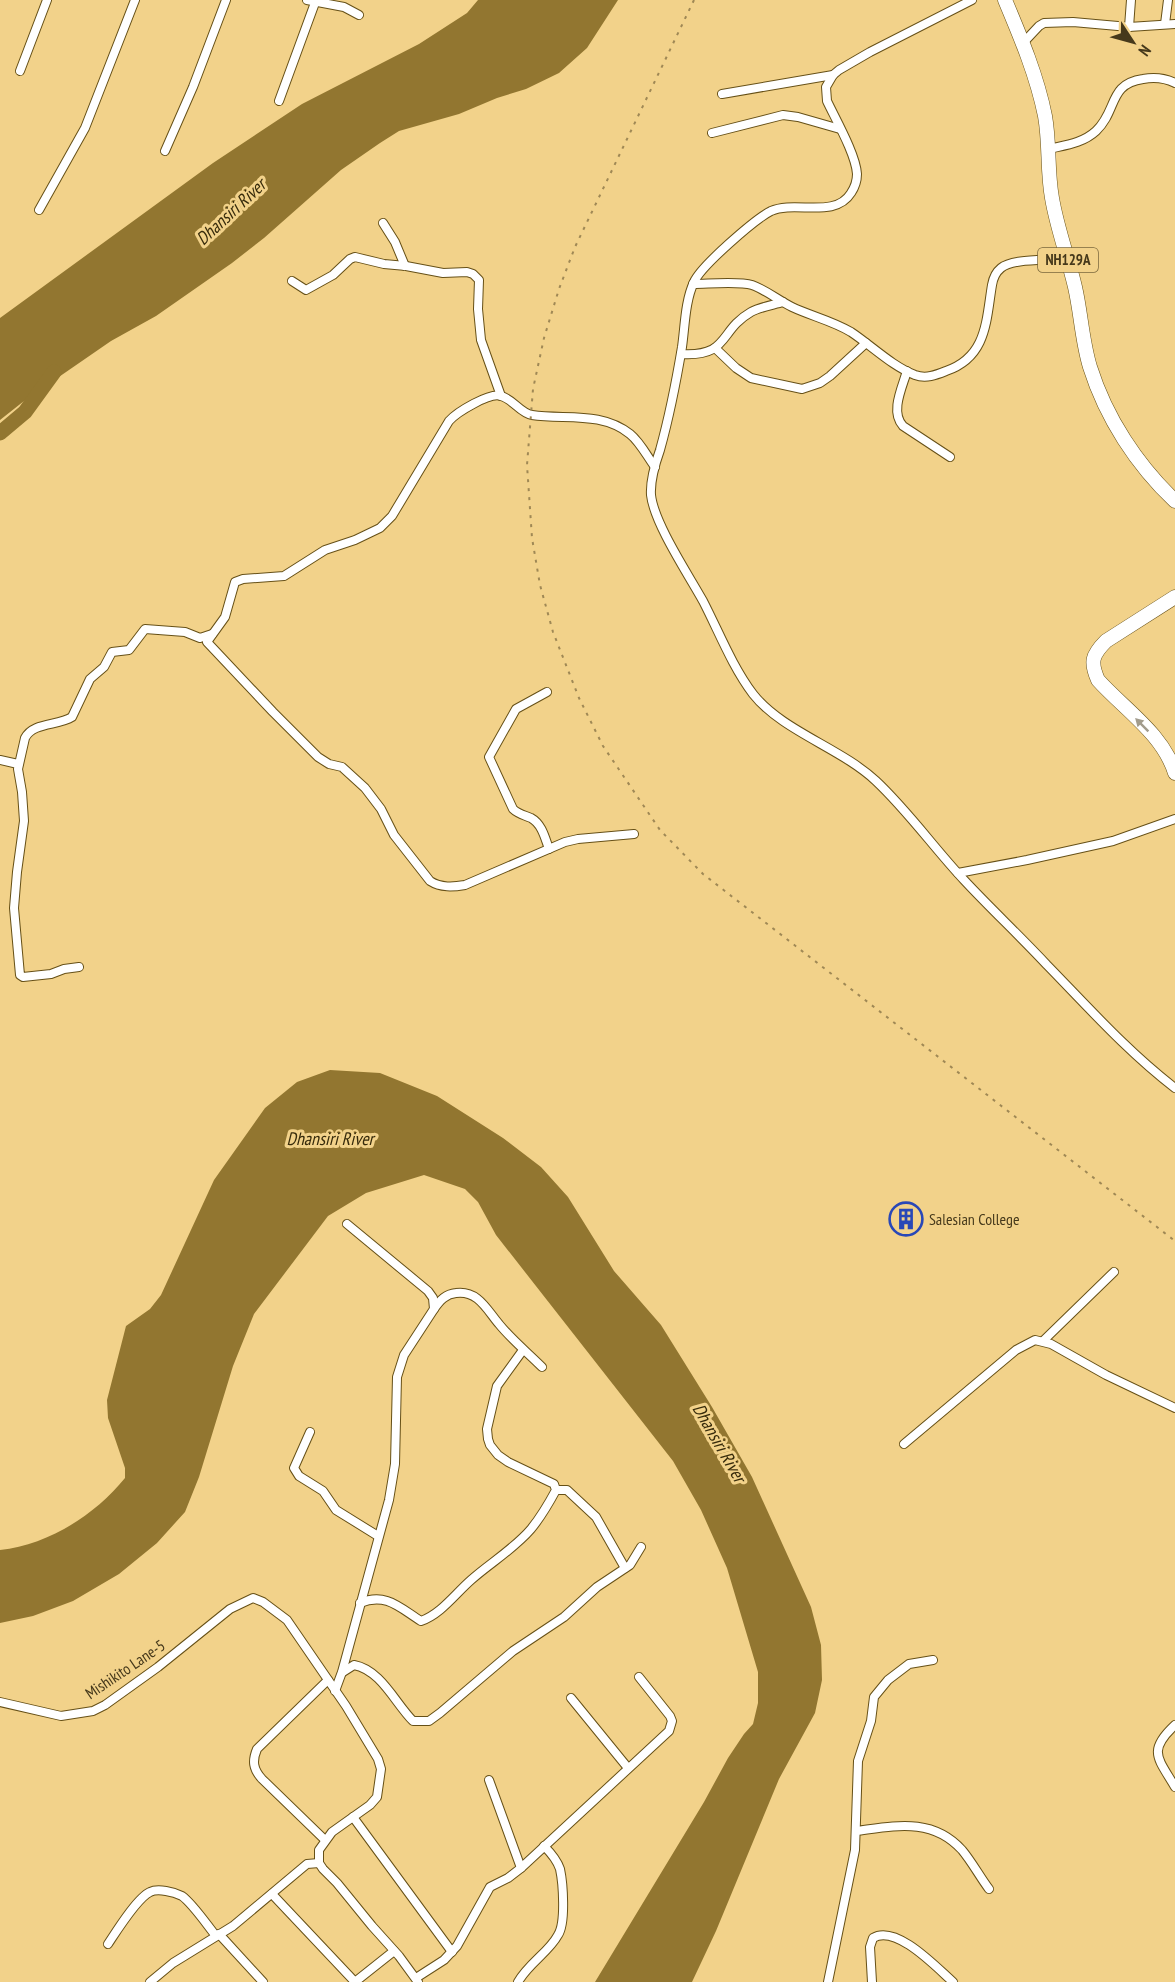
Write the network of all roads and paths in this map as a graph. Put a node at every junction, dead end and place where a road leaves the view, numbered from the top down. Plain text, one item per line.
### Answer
1 (47, 0) edge
2 (135, 0) edge
3 (226, 0) edge
4 (972, 0) edge
5 (1005, 0) edge
6 (1131, 0) edge
7 (1167, 0) edge
8 (312, 1) edge
9 (359, 15) dead end
10 (1165, 24) junction
11 (1175, 24) edge
12 (1129, 27) junction
13 (1023, 44) junction
14 (20, 70) dead end
15 (833, 75) junction
16 (1175, 83) edge
17 (722, 94) dead end
18 (279, 101) dead end
19 (840, 129) junction
20 (712, 133) dead end
21 (1049, 149) junction
22 (165, 150) dead end
23 (39, 210) dead end
24 (383, 223) dead end
25 (1068, 259) junction
26 (405, 266) junction
27 (292, 281) dead end
28 (693, 284) junction
29 (783, 302) junction
30 (866, 343) junction
31 (715, 348) junction
32 (681, 354) junction
33 (907, 371) junction
34 (501, 396) junction
35 (950, 457) dead end
36 (654, 467) junction
37 (1175, 501) edge
38 (1175, 597) edge
39 (215, 632) junction
40 (547, 692) dead end
41 (0, 760) edge
42 (18, 764) junction
43 (1175, 773) edge
44 (1175, 819) edge
45 (634, 834) dead end
46 (549, 849) junction
47 (958, 873) junction
48 (79, 967) dead end
49 (1175, 1088) edge
50 (347, 1224) dead end
51 (1114, 1272) dead end
52 (434, 1309) junction
53 (1044, 1341) junction
54 (524, 1350) junction
55 (542, 1367) dead end
56 (1175, 1408) edge
57 (310, 1432) dead end
58 (904, 1444) dead end
59 (556, 1490) junction
60 (378, 1536) junction
61 (641, 1547) dead end
62 (626, 1569) junction
63 (360, 1603) junction
64 (933, 1660) dead end
65 (342, 1672) junction
66 (639, 1677) dead end
67 (328, 1680) junction
68 (336, 1691) junction
69 (571, 1698) dead end
70 (0, 1702) edge
71 (1175, 1725) edge
72 (628, 1768) junction
73 (489, 1780) dead end
74 (1175, 1787) edge
75 (353, 1816) junction
76 (856, 1831) junction
77 (325, 1840) junction
78 (544, 1846) junction
79 (319, 1863) junction
80 (521, 1868) junction
81 (989, 1889) dead end
82 (272, 1894) junction
83 (218, 1935) junction
84 (108, 1944) dead end
85 (394, 1951) junction
86 (452, 1952) junction
87 (417, 1980) edge
88 (150, 1982) edge
89 (263, 1982) edge
90 (355, 1982) edge
91 (518, 1982) edge
92 (828, 1982) edge
93 (872, 1982) edge
94 (953, 1982) edge

1 - 14 street
2 - 23 street
3 - 22 street
4 - 15 street
5 - 13 highway, NH129A
6 - 12 street
7 - 10 street
8 - 9 street
8 - 18 street
10 - 11 street
10 - 12 street
12 - 13 street
13 - 21 highway, NH129A
15 - 17 street
15 - 19 street
16 - 21 street
19 - 20 street
19 - 28 street
21 - 25 highway, NH129A
24 - 26 street
25 - 33 street
25 - 37 highway, NH129A
26 - 27 street
26 - 34 street
28 - 29 street
28 - 32 street
29 - 30 street
29 - 31 street
30 - 31 street
30 - 33 street
31 - 32 street
32 - 36 street
33 - 35 street
34 - 36 street
34 - 39 street
36 - 47 street
43 -> 38 highway
39 - 42 street
39 - 46 street
40 - 46 street
41 - 42 street
42 - 48 street
44 - 47 street
45 - 46 street
47 - 49 street
50 - 52 street
51 - 53 street
52 - 54 street
52 - 60 street
53 - 56 street
53 - 58 street
54 - 55 street
54 - 59 street
57 - 60 street
59 - 62 street
59 - 63 street
60 - 63 street
61 - 62 street
62 - 65 street
63 - 65 street
64 - 76 street
65 - 68 street
66 - 72 street
67 - 68 street
67 - 70 street, Mishikito Lane-5
67 - 77 street
68 - 75 street
69 - 72 street
71 - 74 street
72 - 78 street
73 - 80 street
75 - 77 street
75 - 86 street
76 - 81 street
76 - 92 street
77 - 79 street
78 - 80 street
78 - 91 street
79 - 82 street
79 - 85 street
80 - 86 street
82 - 83 street
82 - 90 street
83 - 84 street
83 - 88 street
83 - 89 street
85 - 87 street
85 - 90 street
86 - 87 street
93 - 94 street

